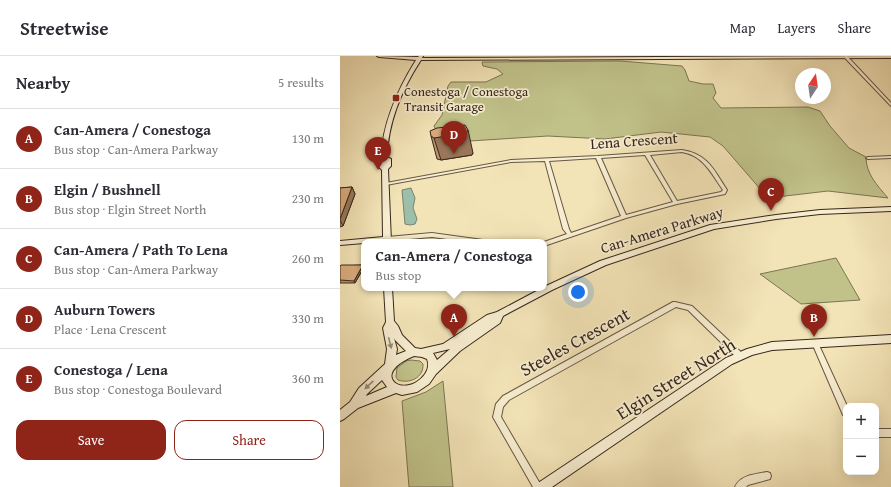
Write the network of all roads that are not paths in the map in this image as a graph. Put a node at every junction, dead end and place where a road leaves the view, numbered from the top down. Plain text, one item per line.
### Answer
1 (379, 56) edge
2 (420, 57) edge
3 (846, 57) junction
4 (891, 57) edge
5 (891, 105) edge
6 (647, 154) junction
7 (598, 157) junction
8 (891, 157) edge
9 (868, 158) dead end
10 (547, 160) junction
11 (386, 184) junction
12 (676, 203) junction
13 (891, 209) edge
14 (624, 217) junction
15 (570, 235) junction
16 (387, 239) edge
17 (402, 239) edge
18 (461, 239) edge
19 (361, 242) edge
20 (340, 243) edge
21 (547, 243) edge
22 (547, 289) edge
23 (388, 291) edge
24 (543, 291) edge
25 (500, 314) junction
26 (390, 322) junction
27 (891, 339) edge
28 (815, 343) junction
29 (417, 352) junction
30 (740, 356) junction
31 (389, 366) junction
32 (432, 371) junction
33 (394, 389) junction
34 (354, 405) junction
35 (843, 405) edge
36 (340, 416) edge
37 (891, 432) edge
38 (879, 433) edge
39 (767, 476) dead end
40 (538, 487) edge
41 (542, 487) edge
42 (739, 487) edge

1 - 2 main road
2 - 3 main road
2 - 11 main road
3 - 4 main road
3 - 5 street
6 - 7 street, Lena Crescent
6 - 12 street
6 - 12 street, Lena Crescent
7 - 10 street, Lena Crescent
7 - 14 street
8 - 9 street
10 - 11 street, Lena Crescent
10 - 15 street
11 - 16 main road
12 - 14 street, Lena Crescent
13 - 22 main road, Can-Amera Parkway
14 - 15 street, Lena Crescent
15 - 21 street, Lena Crescent
17 - 18 street
19 - 20 main road
23 - 26 main road
24 - 25 main road, Can-Amera Parkway
25 - 29 main road, Can-Amera Parkway
25 - 32 main road, Can-Amera Parkway
26 - 29 main road
26 -> 31 main road
27 - 28 main road, Elgin Street North
28 - 30 main road, Elgin Street North
28 - 35 street
29 - 31 main road
29 - 32 main road
30 - 40 street, Steeles Crescent
30 - 41 main road, Elgin Street North
31 - 33 main road
31 -> 34 main road
32 - 33 main road
33 - 34 main road
34 - 36 main road
37 - 38 street
39 - 42 street

